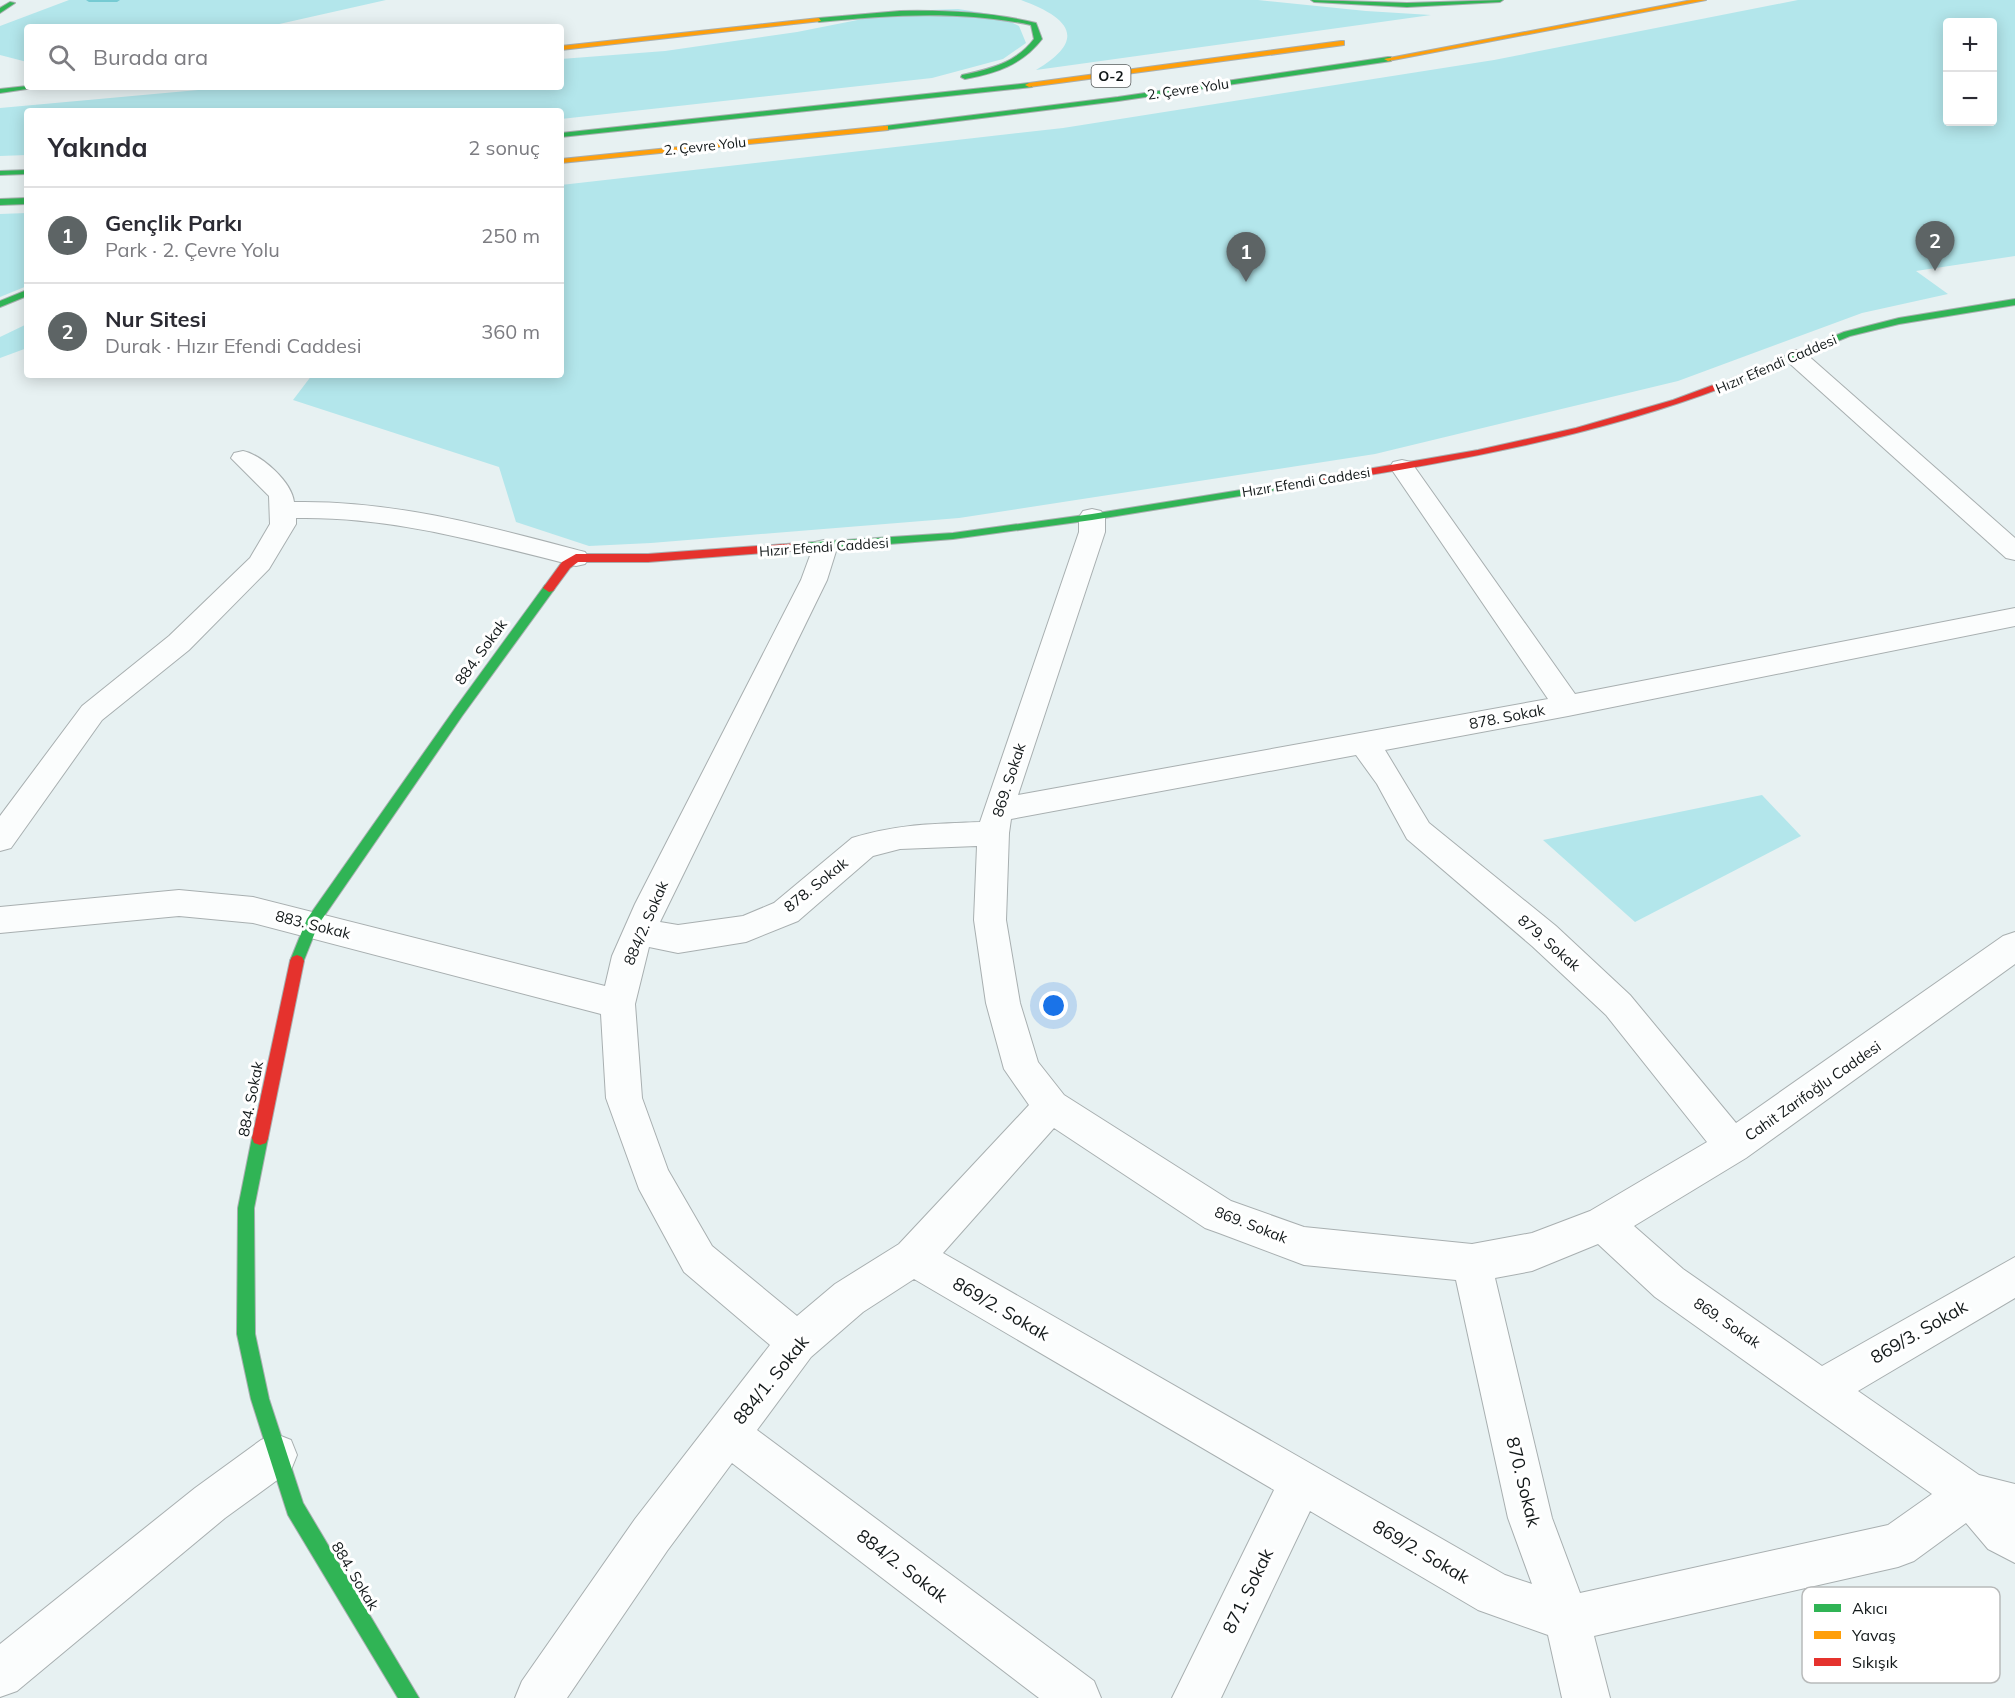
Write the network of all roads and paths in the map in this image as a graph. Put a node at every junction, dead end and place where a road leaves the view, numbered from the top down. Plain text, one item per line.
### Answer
1 (1314, 0) edge
2 (1500, 0) edge
3 (1703, 0) edge
4 (12, 3) dead end
5 (778, 10) dead end
6 (0, 11) edge
7 (564, 35) edge
8 (1355, 41) dead end
9 (564, 48) edge
10 (24, 77) edge
11 (0, 79) edge
12 (24, 88) edge
13 (0, 90) edge
14 (630, 129) junction
15 (564, 135) edge
16 (798, 136) junction
17 (564, 161) edge
18 (22, 172) edge
19 (0, 174) edge
20 (564, 174) edge
21 (24, 201) edge
22 (0, 202) edge
23 (24, 294) edge
24 (2015, 302) edge
25 (0, 304) edge
26 (1796, 357) junction
27 (243, 458) dead end
28 (1402, 466) junction
29 (284, 510) junction
30 (1092, 517) junction
31 (824, 548) junction
32 (2015, 552) edge
33 (576, 558) junction
34 (2015, 617) edge
35 (1568, 706) junction
36 (1364, 744) junction
37 (995, 821) junction
38 (0, 839) edge
39 (0, 920) edge
40 (312, 923) junction
41 (639, 932) junction
42 (2011, 955) edge
43 (618, 1004) junction
44 (1050, 1106) junction
45 (1733, 1146) junction
46 (1603, 1224) junction
47 (913, 1257) junction
48 (1472, 1263) junction
49 (2015, 1276) edge
50 (797, 1342) junction
51 (1823, 1389) junction
52 (727, 1433) junction
53 (276, 1455) junction
54 (1301, 1483) junction
55 (1969, 1494) junction
56 (2015, 1506) edge
57 (2015, 1541) edge
58 (1567, 1619) junction
59 (0, 1674) edge
60 (409, 1698) edge
61 (539, 1698) edge
62 (1077, 1698) edge
63 (1196, 1698) edge
64 (1586, 1698) edge

1 - 2 main road
3 - 16 main road, 2. Çevre Yolu / O-2
4 - 6 main road
5 - 7 main road
8 - 14 main road, 2. Çevre Yolu / O-2
9 - 14 main road
10 - 11 main road
12 - 13 main road
14 - 15 main road, 2. Çevre Yolu / O-2
16 - 17 main road, 2. Çevre Yolu / O-2
16 - 20 main road
18 - 19 main road
21 - 22 main road
23 - 25 main road
24 - 26 main road, Hızır Efendi Caddesi
26 - 28 main road, Hızır Efendi Caddesi
26 - 32 street
27 - 29 street
28 - 30 main road, Hızır Efendi Caddesi
28 - 35 street
29 - 33 street
29 - 38 street
30 - 31 main road, Hızır Efendi Caddesi
30 - 37 street, 869. Sokak
31 - 33 main road, Hızır Efendi Caddesi
31 - 41 street, 884/2. Sokak
33 - 40 main road, 884. Sokak
34 - 35 street, 878. Sokak
35 - 36 street, 878. Sokak
36 - 37 street, 878. Sokak
36 - 45 street, 879. Sokak
37 - 41 street, 878. Sokak
37 - 44 street, 869. Sokak
39 - 40 street, 883. Sokak
40 - 43 street, 883. Sokak
40 - 53 main road, 884. Sokak
41 - 43 street, 884/2. Sokak
42 - 45 street, Cahit Zarifoğlu Caddesi
43 - 50 street, 884/2. Sokak
44 - 47 street, 884/1. Sokak
44 - 48 street, 869. Sokak
45 - 46 street, Cahit Zarifoğlu Caddesi
46 - 48 street, 869. Sokak
46 - 51 street, 869. Sokak
47 - 50 street, 884/1. Sokak
47 - 54 street, 869/2. Sokak
48 - 58 street, 870. Sokak
49 - 51 street, 869/3. Sokak
50 - 52 street, 884/1. Sokak
51 - 55 street, 869. Sokak
52 - 61 street, 884/1. Sokak
52 - 62 street, 884/2. Sokak
53 - 59 street
53 - 60 main road, 884. Sokak
54 - 58 street, 869/2. Sokak
54 - 63 street, 871. Sokak
55 - 56 street, 869. Sokak
55 - 57 street, 869. Sokak
55 - 58 street
58 - 64 street, 870. Sokak

